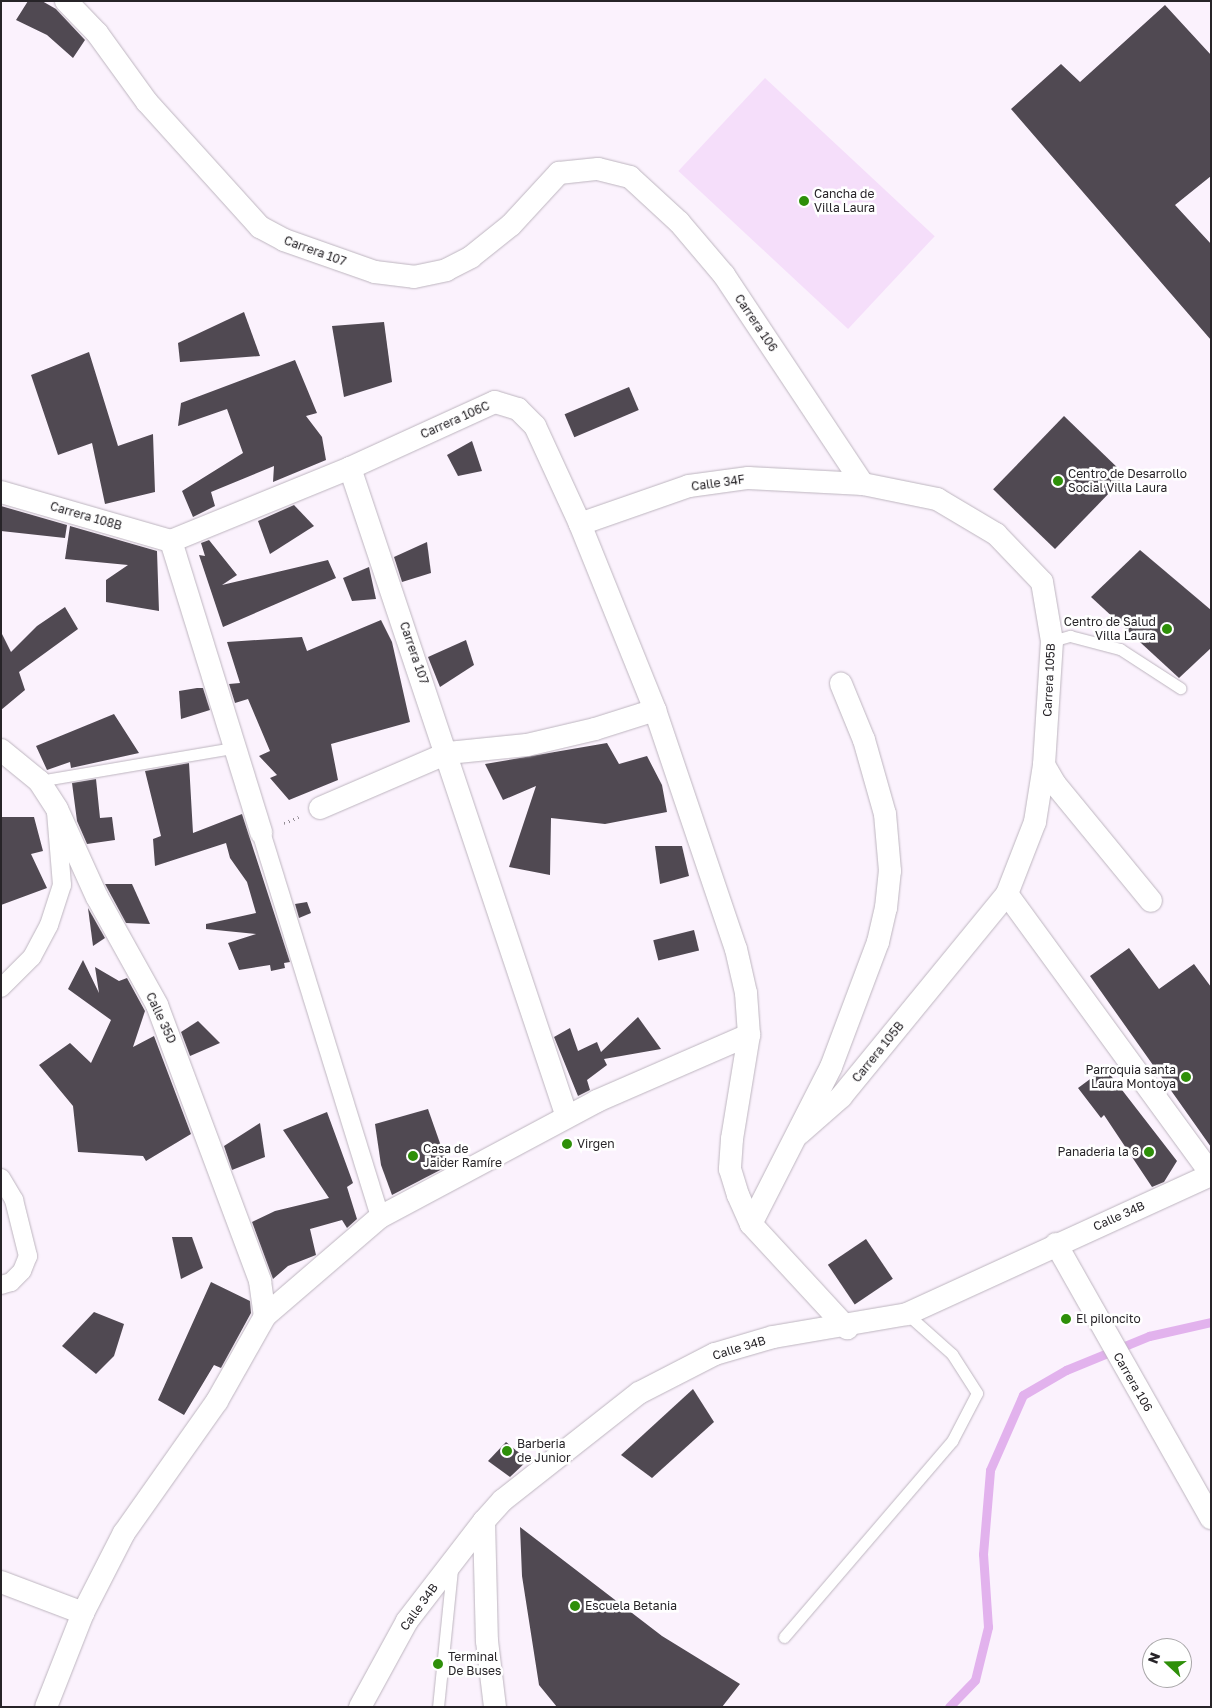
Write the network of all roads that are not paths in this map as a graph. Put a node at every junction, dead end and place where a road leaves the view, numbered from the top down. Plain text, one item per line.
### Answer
1 (66, 1) edge
2 (630, 176) joint
3 (350, 468) junction
4 (862, 484) junction
5 (1, 492) edge
6 (580, 524) junction
7 (170, 542) junction
8 (1052, 641) junction
9 (840, 684) dead end
10 (1180, 688) dead end
11 (655, 710) junction
12 (232, 748) junction
13 (1, 750) edge
14 (448, 753) junction
15 (1044, 764) junction
16 (39, 781) junction
17 (320, 808) road end
18 (57, 809) junction
19 (261, 832) joint
20 (1007, 894) junction
21 (1151, 901) dead end
22 (1, 988) edge
23 (749, 1035) junction
24 (567, 1117) junction
25 (800, 1133) junction
26 (1211, 1174) edge
27 (1, 1178) edge
28 (380, 1217) junction
29 (751, 1224) junction
30 (1056, 1244) junction
31 (1, 1285) edge
32 (908, 1314) junction
33 (265, 1316) junction
34 (847, 1328) junction
35 (1211, 1518) edge
36 (484, 1521) junction
37 (453, 1562) junction
38 (1, 1582) edge
39 (82, 1613) junction
40 (784, 1637) dead end
41 (46, 1707) edge
42 (360, 1707) edge
43 (438, 1707) edge
44 (495, 1707) edge

1 - 2 street, Carrera 107
2 - 4 street, Carrera 106
3 - 6 street, Carrera 106C
3 - 7 street, Carrera 106C
3 - 14 street, Carrera 107
4 - 6 street, Calle 34F
4 - 8 street, Carrera 105B
5 - 7 street, Carrera 108B
6 - 11 street, Carrera 106C
7 - 12 street
8 - 10 lane
8 - 15 street, Carrera 105B
9 - 25 street
11 - 14 street
11 - 23 street, Carrera 106C
12 - 16 lane
12 - 19 street
13 - 16 street, Calle 35D
14 - 17 street
14 - 24 street, Carrera 107
15 - 20 street, Carrera 105B
15 - 21 street
16 - 18 street, Calle 35D
18 - 22 street
18 - 33 street, Calle 35D
19 - 28 street
20 - 25 street, Carrera 105B
20 - 26 street
23 - 24 street
23 - 29 street, Carrera 106C
24 - 28 street
25 - 29 street
26 - 30 street, Calle 34B
27 - 31 street
28 - 33 street
29 - 34 street
30 - 32 street, Calle 34B
30 - 35 street, Carrera 106
32 - 34 street, Calle 34B
32 - 40 lane
33 - 39 street
34 - 36 street, Calle 34B
36 - 37 street, Calle 34B
36 - 44 street
37 - 42 street, Calle 34B
37 - 43 lane
38 - 39 street
39 - 41 street

